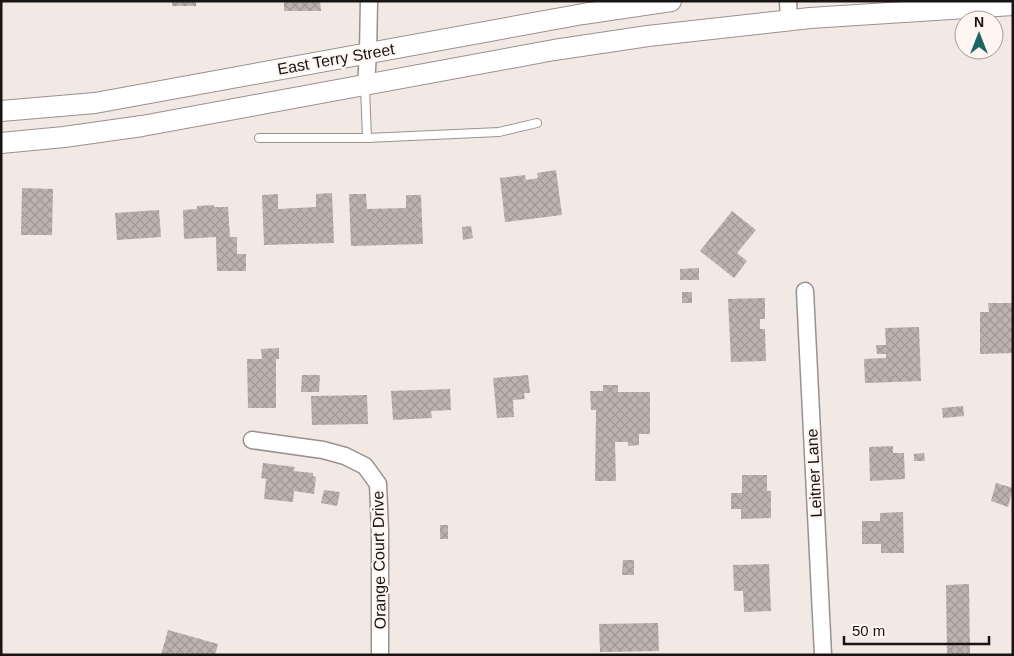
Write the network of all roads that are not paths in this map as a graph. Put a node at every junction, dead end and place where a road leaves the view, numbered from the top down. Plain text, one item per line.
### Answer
1 (369, 1) edge
2 (671, 1) edge
3 (1013, 6) edge
4 (789, 11) edge
5 (368, 53) junction
6 (366, 85) junction
7 (1, 110) edge
8 (537, 123) dead end
9 (259, 138) dead end
10 (367, 138) junction
11 (1, 143) edge
12 (805, 291) dead end
13 (252, 440) dead end
14 (380, 655) edge
15 (823, 655) edge

1 - 5 street
2 - 5 street, East Terry Street
3 - 4 street
4 - 6 street
5 - 6 street
5 - 7 street, East Terry Street
6 - 10 lane
6 - 11 street
8 - 10 lane
9 - 10 lane
12 - 15 street, Leitner Lane
13 - 14 street, Orange Court Drive

